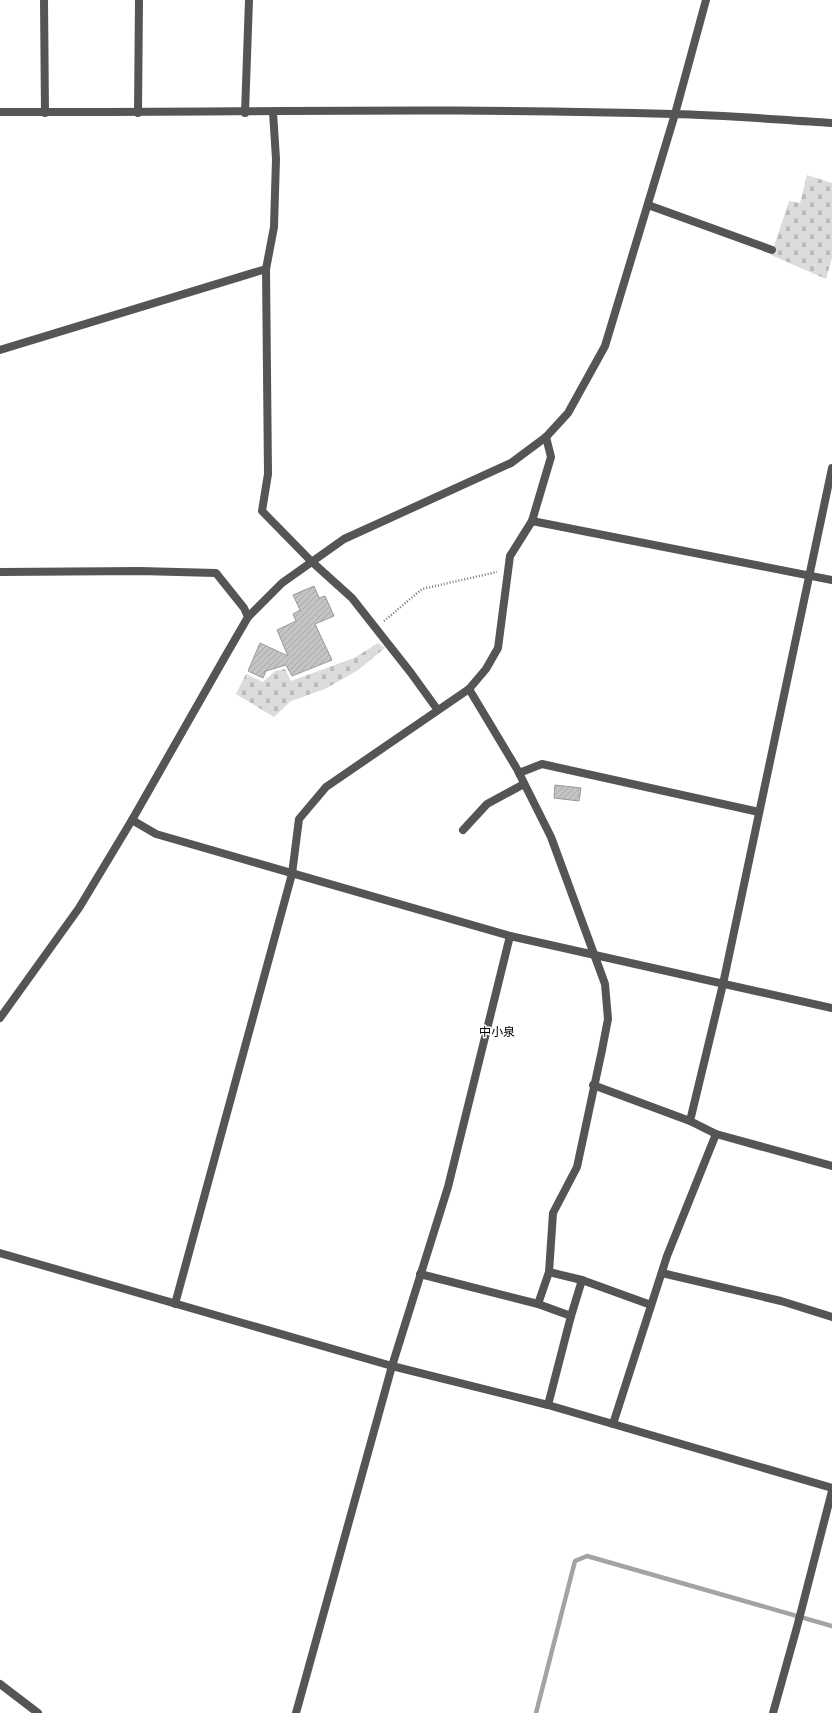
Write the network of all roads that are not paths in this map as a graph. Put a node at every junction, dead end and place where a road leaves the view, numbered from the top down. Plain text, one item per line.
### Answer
1 (44, 0) edge
2 (139, 0) edge
3 (249, 0) edge
4 (706, 0) edge
5 (0, 112) edge
6 (274, 112) junction
7 (45, 113) junction
8 (138, 113) junction
9 (245, 113) junction
10 (675, 114) junction
11 (832, 123) edge
12 (648, 205) junction
13 (772, 250) dead end
14 (266, 269) junction
15 (0, 350) edge
16 (546, 437) junction
17 (832, 468) edge
18 (532, 521) junction
19 (311, 561) junction
20 (0, 572) edge
21 (810, 575) junction
22 (832, 580) edge
23 (248, 618) junction
24 (469, 688) junction
25 (437, 710) junction
26 (519, 773) junction
27 (524, 784) junction
28 (759, 812) junction
29 (132, 820) junction
30 (463, 830) dead end
31 (292, 874) junction
32 (510, 936) junction
33 (595, 955) junction
34 (723, 984) junction
35 (832, 1008) edge
36 (0, 1018) edge
37 (593, 1085) junction
38 (690, 1121) junction
39 (716, 1134) junction
40 (832, 1166) edge
41 (0, 1253) edge
42 (549, 1272) junction
43 (662, 1273) junction
44 (420, 1274) junction
45 (582, 1280) junction
46 (175, 1304) junction
47 (538, 1304) junction
48 (651, 1305) junction
49 (571, 1316) junction
50 (832, 1317) edge
51 (392, 1366) junction
52 (548, 1405) junction
53 (613, 1424) junction
54 (832, 1488) edge
55 (832, 1491) edge
56 (0, 1684) edge
57 (38, 1713) edge
58 (296, 1713) edge
59 (773, 1713) edge

1 - 7 street
2 - 8 street
3 - 9 street
4 - 10 street
5 - 7 street
6 - 9 street
6 - 10 street
6 - 14 street
7 - 8 street
8 - 9 street
10 - 11 street
10 - 12 street
12 - 13 street
12 - 16 street
14 - 15 street
14 - 19 street
16 - 18 street
16 - 19 street
17 - 21 street
18 - 21 street
18 - 24 street
19 - 23 street
19 - 25 street
20 - 23 street
21 - 22 street
21 - 28 street
23 - 29 street
24 - 25 street
24 - 26 street
25 - 31 street
26 - 27 street
26 - 28 street
27 - 30 street
27 - 33 street
28 - 34 street
29 - 31 street
29 - 36 street
31 - 32 street
31 - 46 street
32 - 33 street
32 - 44 street
33 - 34 street
33 - 37 street
34 - 35 street
34 - 38 street
37 - 38 street
37 - 42 street
38 - 39 street
39 - 40 street
39 - 43 street
41 - 46 street
42 - 45 street
42 - 47 street
43 - 48 street
43 - 50 street
44 - 47 street
44 - 51 street
45 - 48 street
45 - 49 street
46 - 51 street
47 - 49 street
48 - 53 street
49 - 52 street
51 - 52 street
51 - 58 street
52 - 53 street
53 - 54 street
55 - 59 street
56 - 57 street

